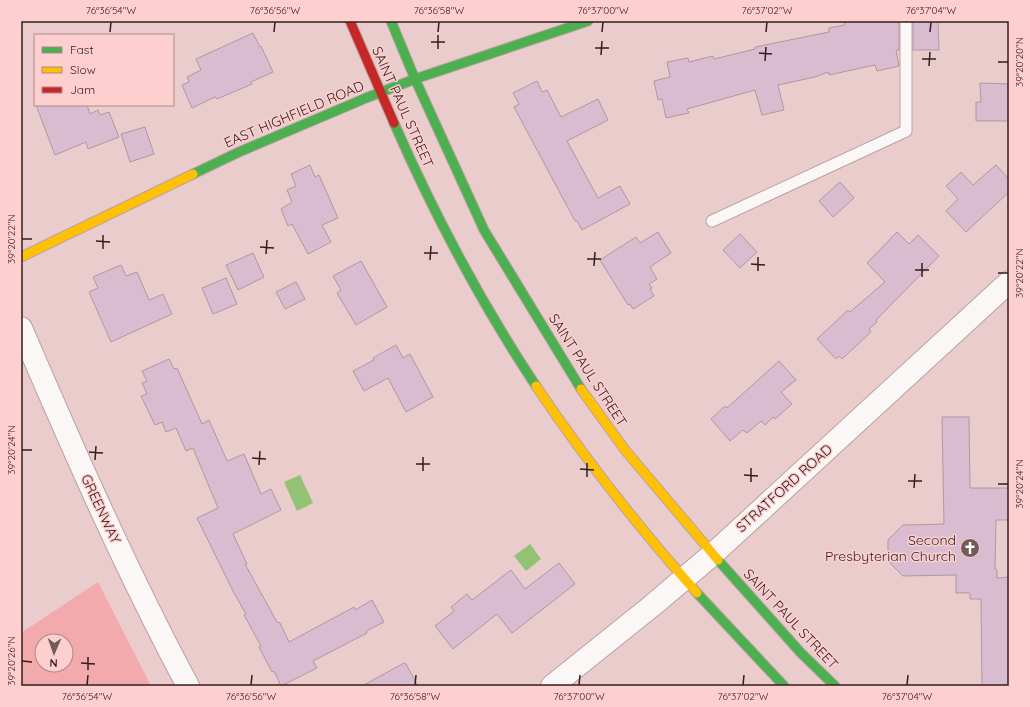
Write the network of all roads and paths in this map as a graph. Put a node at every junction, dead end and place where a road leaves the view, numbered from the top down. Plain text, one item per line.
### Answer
1 (350, 21) edge
2 (391, 21) edge
3 (588, 21) edge
4 (906, 21) edge
5 (415, 79) junction
6 (380, 92) junction
7 (712, 221) dead end
8 (21, 257) edge
9 (1009, 282) edge
10 (21, 328) edge
11 (712, 554) junction
12 (684, 579) junction
13 (188, 686) edge
14 (552, 686) edge
15 (784, 686) edge
16 (834, 686) edge

1 - 6 main road, SAINT PAUL STREET
2 - 5 main road, SAINT PAUL STREET
3 - 5 main road, EAST HIGHFIELD ROAD
4 - 7 lane
5 - 6 main road, EAST HIGHFIELD ROAD
5 - 11 main road, SAINT PAUL STREET
6 - 8 main road, EAST HIGHFIELD ROAD
6 - 12 main road, SAINT PAUL STREET
9 - 11 street, STRATFORD ROAD
10 - 13 street, GREENWAY
11 - 12 street, STRATFORD ROAD
11 - 16 main road, SAINT PAUL STREET
12 - 14 street, STRATFORD ROAD
12 - 15 main road, SAINT PAUL STREET

